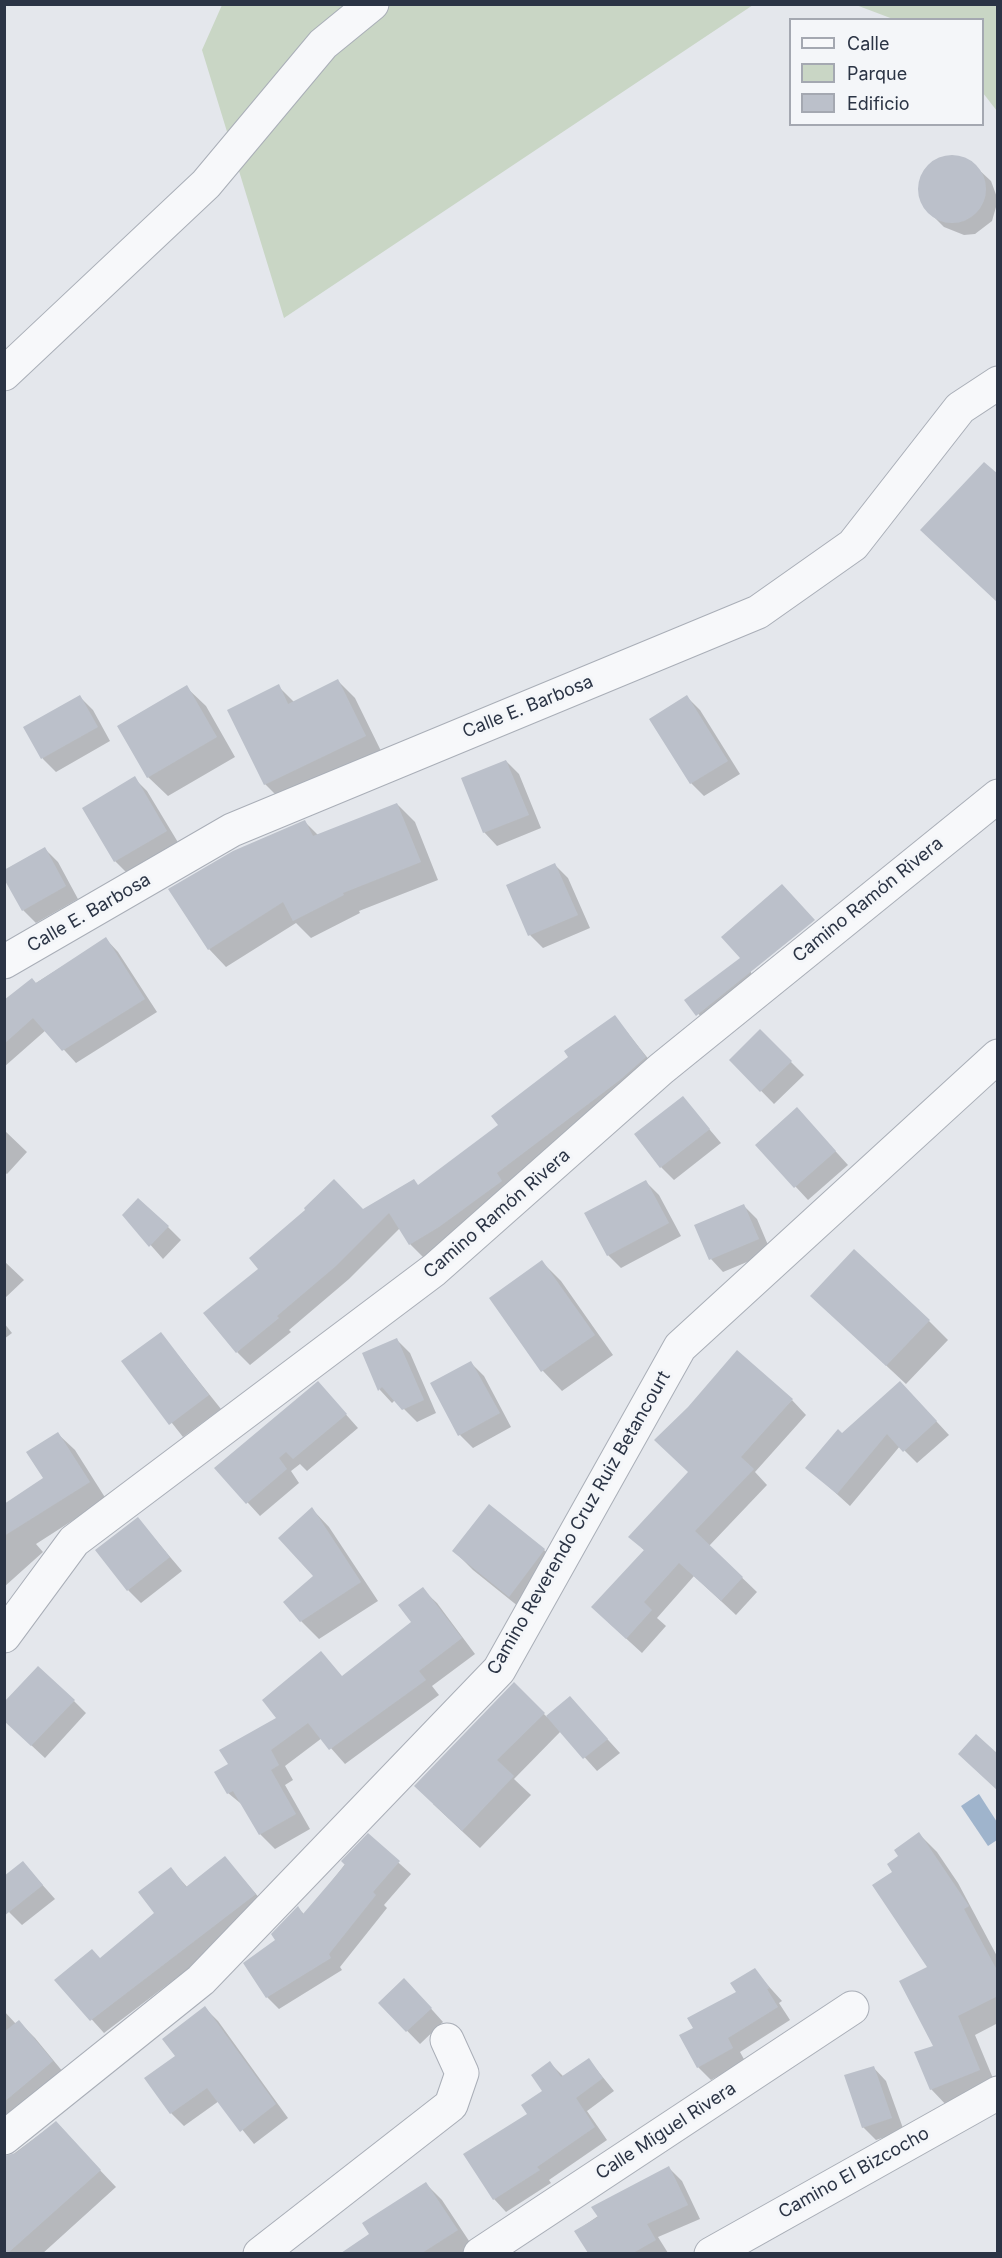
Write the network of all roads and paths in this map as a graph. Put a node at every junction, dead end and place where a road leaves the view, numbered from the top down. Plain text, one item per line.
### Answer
1 (372, 4) edge
2 (4, 374) edge
3 (998, 383) edge
4 (998, 796) edge
5 (4, 962) edge
6 (998, 1056) edge
7 (4, 1635) edge
8 (852, 2008) dead end
9 (447, 2040) dead end
10 (998, 2093) edge
11 (4, 2138) edge
12 (260, 2253) edge
13 (480, 2253) edge
14 (711, 2253) edge

1 - 2 street
3 - 5 street, Calle E. Barbosa
4 - 7 street, Camino Ramón Rivera
6 - 11 street, Camino Reverendo Cruz Ruiz Betancourt
8 - 13 street, Calle Miguel Rivera
9 - 12 street
10 - 14 street, Camino El Bizcocho

